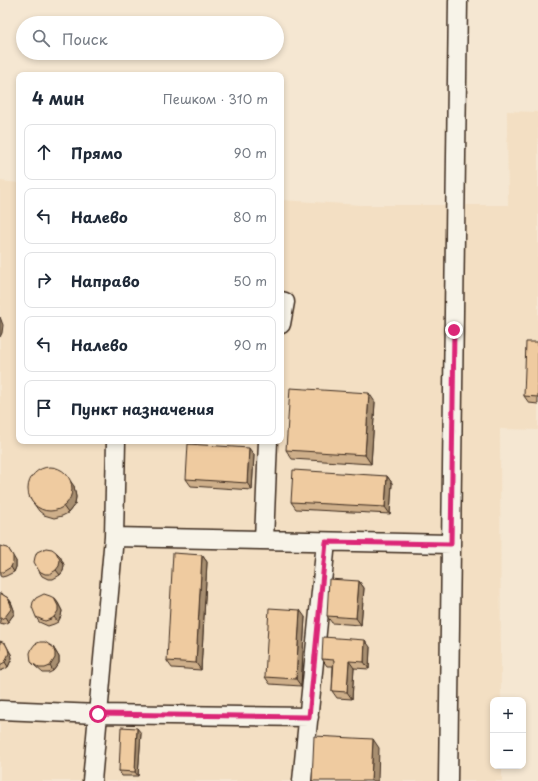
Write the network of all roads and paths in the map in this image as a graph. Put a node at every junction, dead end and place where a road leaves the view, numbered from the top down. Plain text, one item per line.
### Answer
1 (458, 0) edge
2 (116, 444) edge
3 (268, 444) edge
4 (114, 537) junction
5 (264, 540) junction
6 (326, 542) junction
7 (451, 544) junction
8 (0, 710) edge
9 (98, 714) junction
10 (309, 717) junction
11 (92, 781) edge
12 (302, 781) edge
13 (448, 781) edge

1 - 7 lane
2 - 4 lane
3 - 5 lane
4 - 5 lane
4 - 9 lane
5 - 6 lane
6 - 7 lane
6 - 10 lane
7 - 13 lane
8 - 9 lane
9 - 10 lane
9 - 11 lane
10 - 12 lane

